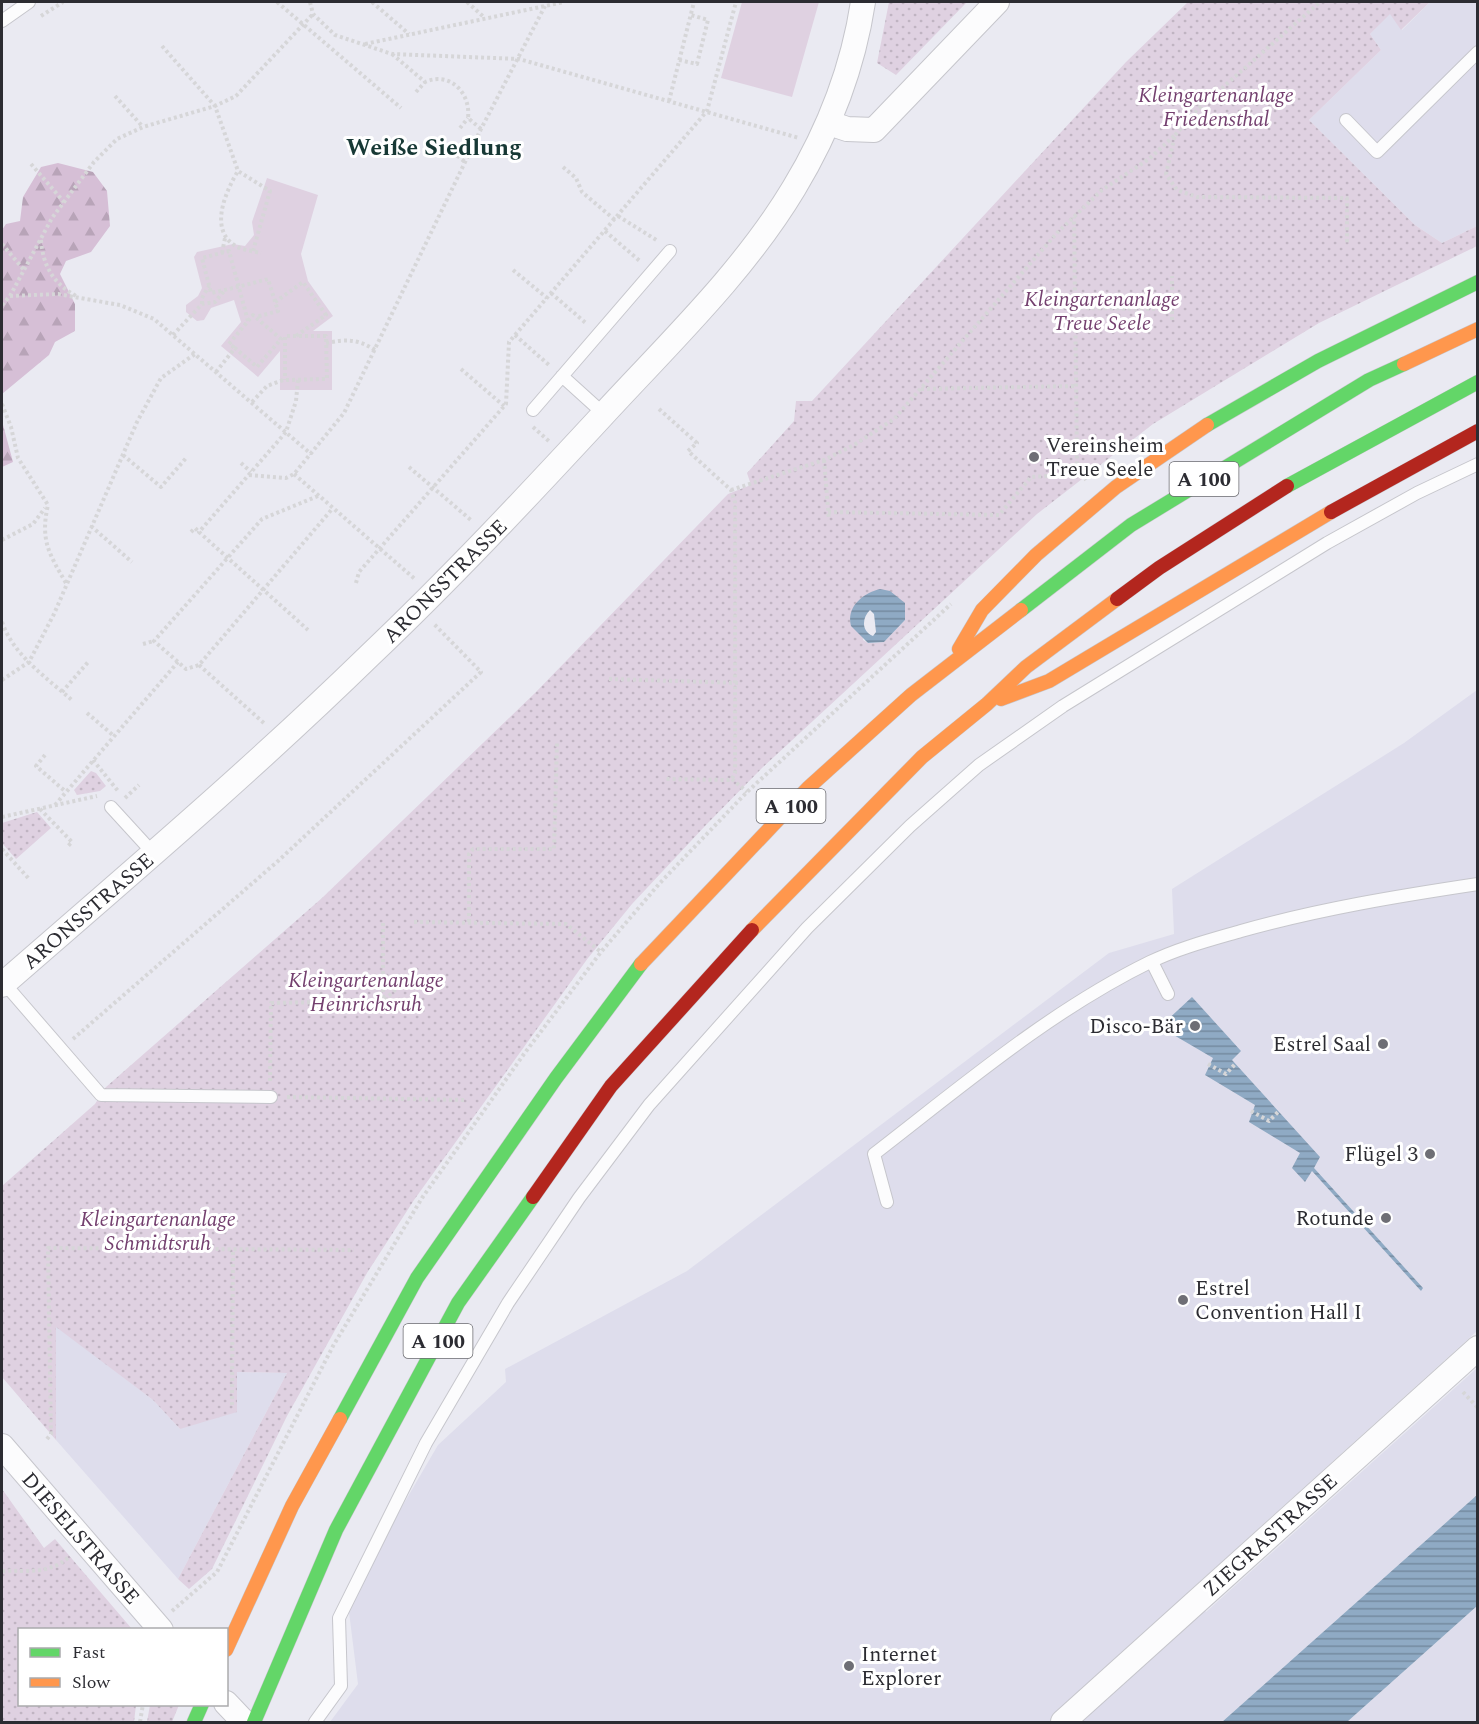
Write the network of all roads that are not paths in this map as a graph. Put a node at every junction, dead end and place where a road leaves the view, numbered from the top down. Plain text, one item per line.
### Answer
1 (29, 2) edge
2 (863, 2) edge
3 (997, 2) edge
4 (2, 21) edge
5 (1478, 52) edge
6 (1346, 120) dead end
7 (824, 133) junction
8 (670, 251) dead end
9 (1478, 282) edge
10 (1478, 329) edge
11 (562, 376) junction
12 (1478, 381) edge
13 (533, 410) dead end
14 (604, 414) junction
15 (1478, 431) edge
16 (1478, 464) edge
17 (951, 663) junction
18 (987, 705) junction
19 (111, 801) road end
20 (154, 854) junction
21 (1478, 884) edge
22 (1152, 962) junction
23 (3, 984) edge
24 (1168, 994) dead end
25 (271, 1097) road end
26 (887, 1202) dead end
27 (1478, 1348) edge
28 (2, 1446) edge
29 (160, 1628) edge
30 (228, 1646) edge
31 (228, 1705) edge
32 (201, 1706) edge
33 (194, 1722) edge
34 (244, 1722) edge
35 (254, 1722) edge
36 (315, 1722) edge
37 (1063, 1722) edge

1 - 4 lane
2 - 7 street, ARONSSTRASSE
3 - 7 street
5 - 6 lane
7 - 14 street, ARONSSTRASSE
8 - 11 lane
9 - 17 highway
10 - 17 highway, A 100
11 - 13 lane
11 - 14 lane
12 - 18 highway, A 100
14 - 20 street, ARONSSTRASSE
15 - 18 highway
16 - 36 lane
17 - 30 highway, A 100
18 - 35 highway, A 100
19 - 20 lane
20 - 23 street, ARONSSTRASSE
21 - 22 lane
22 - 24 lane
22 - 26 lane
23 - 25 lane
27 - 37 street, ZIEGRASTRASSE
28 - 29 street, DIESELSTRASSE
31 - 34 street
32 - 33 highway

